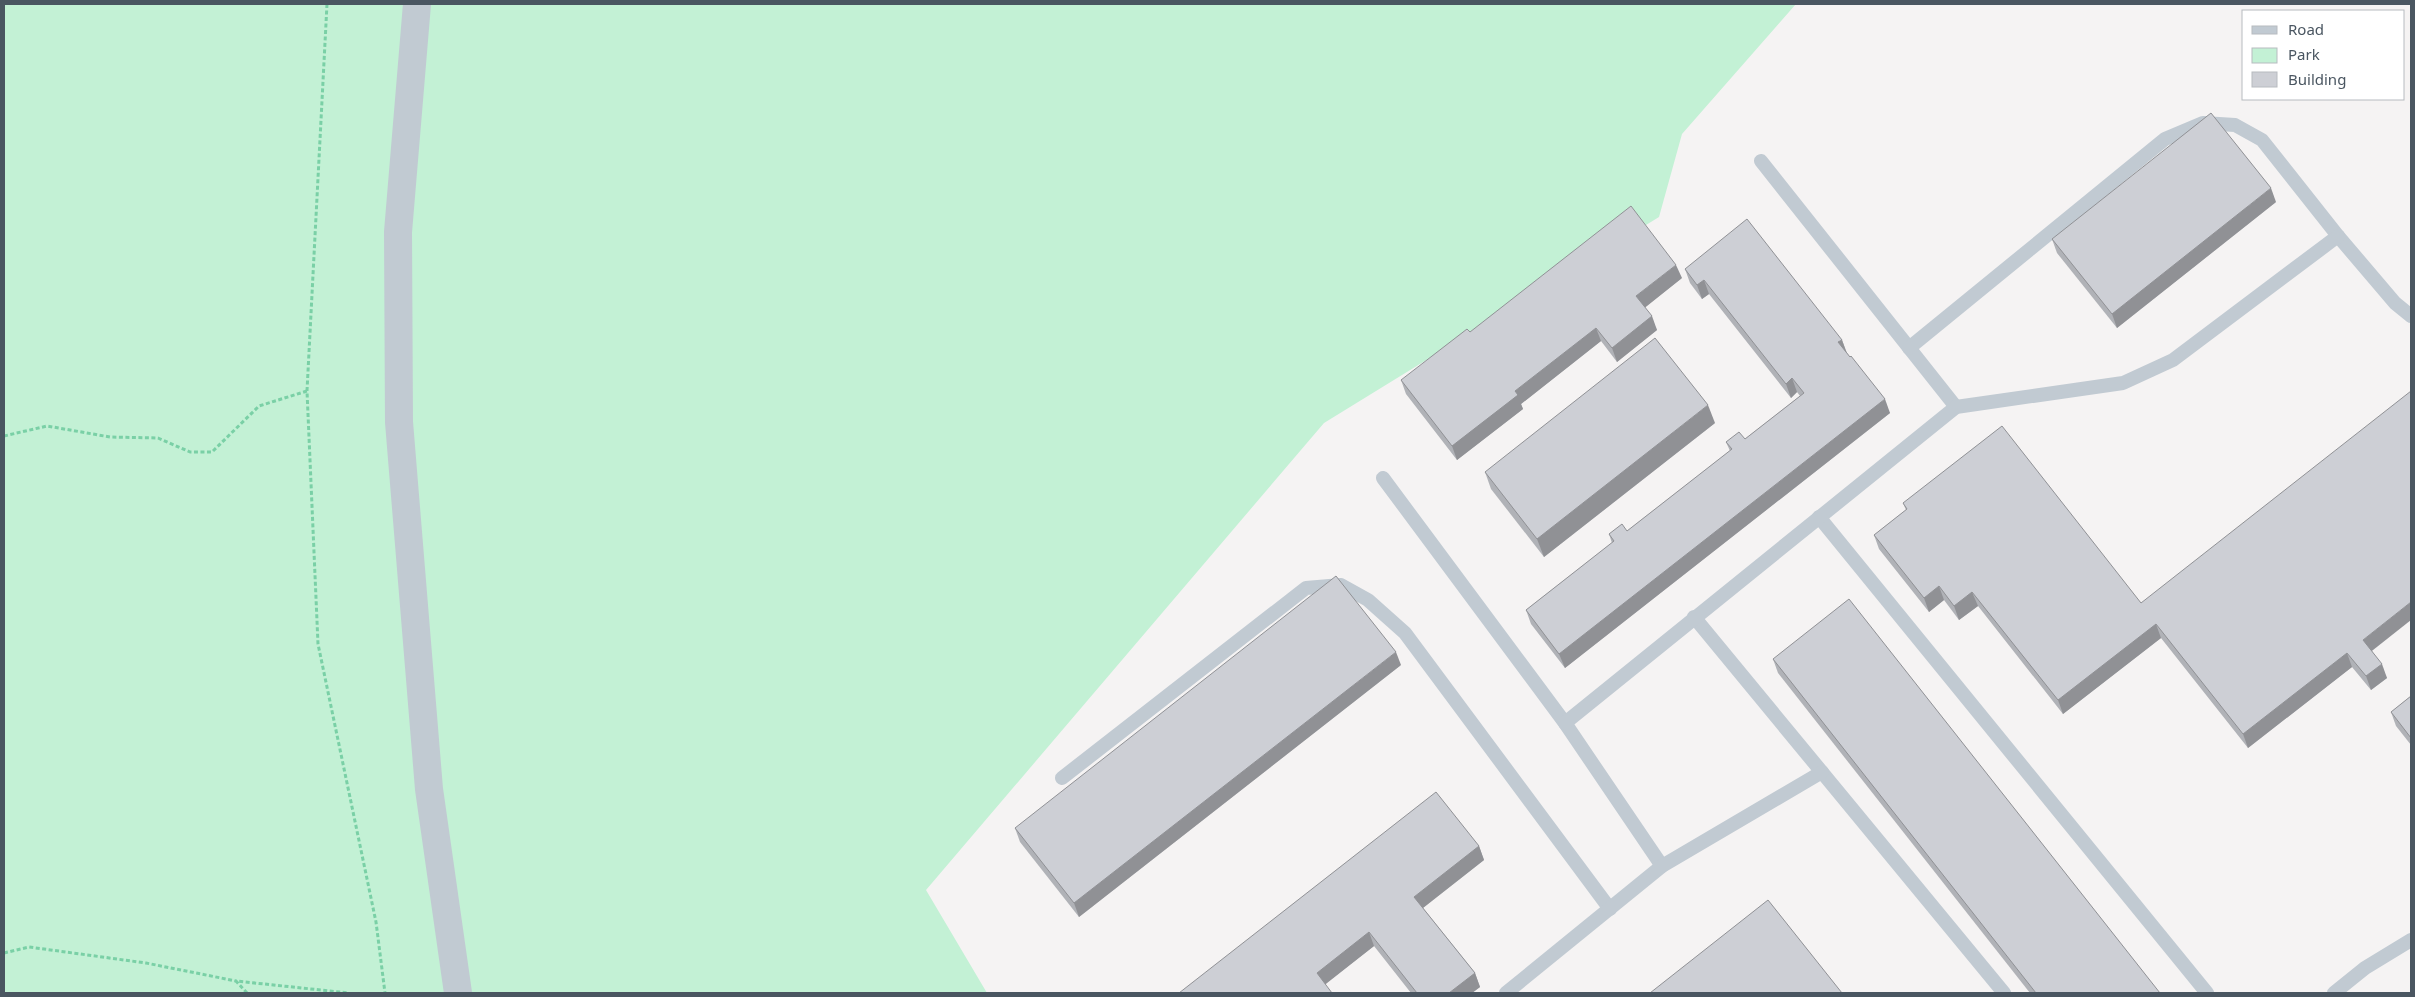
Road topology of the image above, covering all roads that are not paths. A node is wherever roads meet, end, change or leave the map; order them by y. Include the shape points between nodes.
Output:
1 (417, 4) edge
2 (1761, 161) dead end
3 (2338, 236) junction
4 (2411, 316) edge
5 (1909, 348) junction
6 (1956, 407) junction
7 (1383, 478) dead end
8 (1819, 517) junction
9 (1694, 617) junction
10 (1565, 723) junction
11 (1822, 772) junction
12 (1062, 778) dead end
13 (1662, 866) junction
14 (1610, 909) junction
15 (2411, 940) edge
16 (458, 993) edge
17 (1506, 993) edge
18 (2004, 993) edge
19 (2207, 993) edge
20 (2334, 993) edge

1 - 16 street via 398,232 400,422 429,789
2 - 5 lane
3 - 4 lane via 2395,303
3 - 5 lane via 2262,140 2235,126 2203,123 2165,139
3 - 6 lane via 2173,360 2123,383
5 - 6 lane
6 - 8 lane
7 - 10 lane
8 - 9 lane
8 - 19 lane
9 - 10 lane
9 - 11 lane
10 - 13 lane
11 - 13 lane
11 - 18 lane
12 - 14 lane via 1306,588 1342,585 1368,600 1405,633
13 - 14 lane
14 - 17 lane
15 - 20 lane via 2365,968

